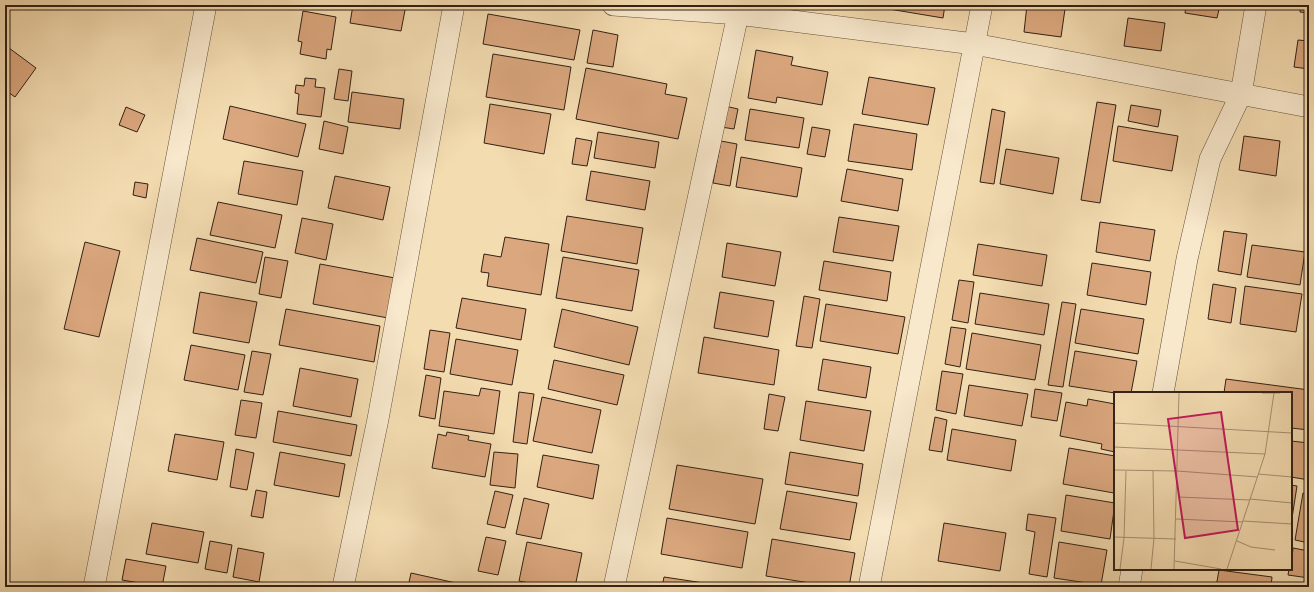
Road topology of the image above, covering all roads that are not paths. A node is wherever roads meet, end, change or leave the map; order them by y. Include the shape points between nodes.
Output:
1 (206, 5) edge
2 (454, 5) edge
3 (613, 5) edge
4 (982, 5) edge
5 (1256, 5) edge
6 (739, 9) edge
7 (974, 44) junction
8 (1241, 94) junction
9 (1309, 107) edge
10 (1163, 392) edge
11 (1132, 570) edge
12 (94, 587) edge
13 (343, 587) edge
14 (614, 587) edge
15 (870, 587) edge
16 (1129, 587) edge

1 - 12 street
2 - 13 street via 379,411
3 - 6 street
4 - 7 street
5 - 8 street
6 - 7 street
6 - 14 street
7 - 8 street
7 - 15 street
8 - 9 street
8 - 10 street via 1210,159 1187,258
11 - 16 street

